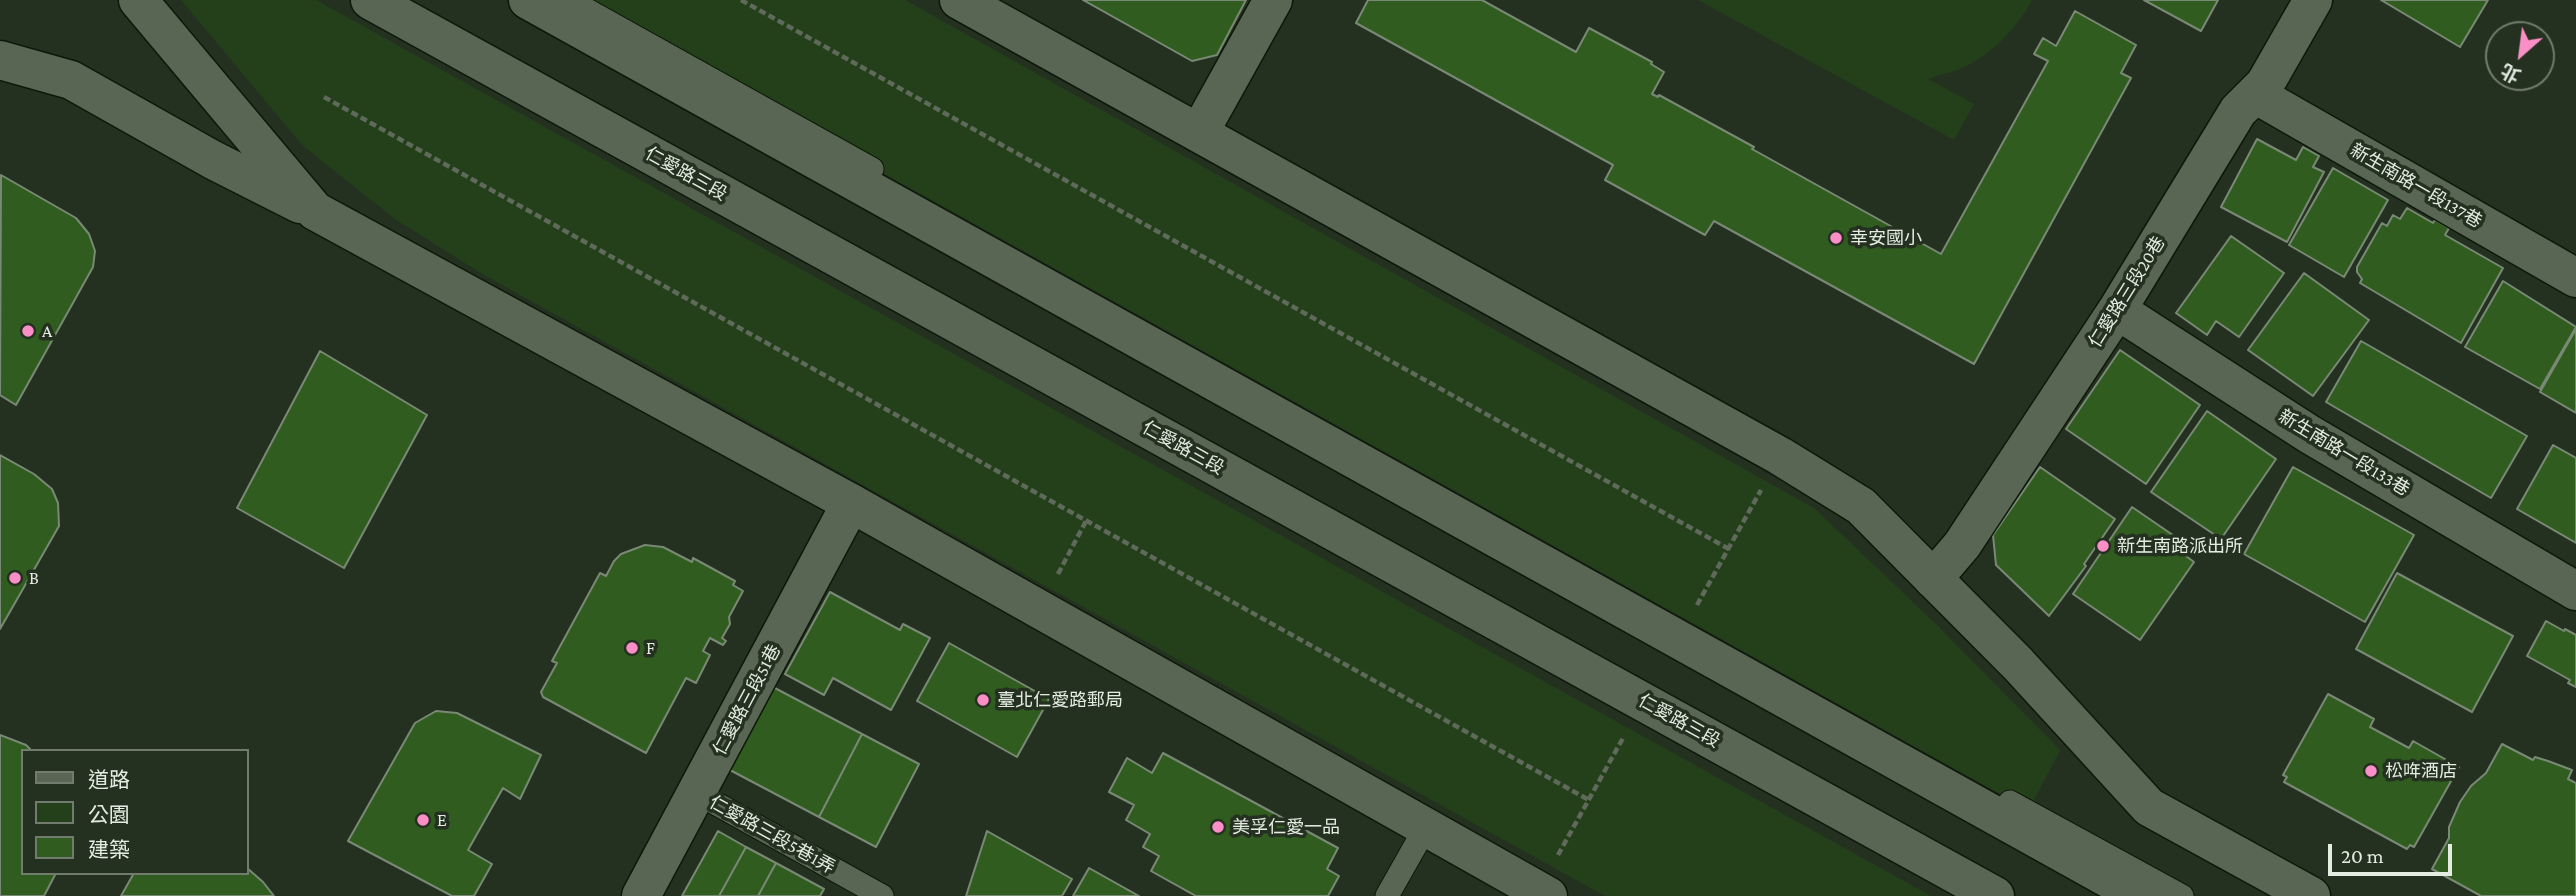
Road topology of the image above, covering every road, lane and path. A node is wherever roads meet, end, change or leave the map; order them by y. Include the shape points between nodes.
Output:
1 (138, 0) edge
2 (370, 0) edge
3 (528, 0) edge
4 (569, 0) edge
5 (741, 0) edge
6 (959, 0) edge
7 (1273, 0) edge
8 (2313, 0) edge
9 (0, 60) edge
10 (2255, 94) junction
11 (324, 97) dead end
12 (1199, 133) junction
13 (315, 211) junction
14 (2576, 278) edge
15 (2117, 310) junction
16 (851, 503) junction
17 (1728, 549) dead end
18 (1933, 579) junction
19 (2576, 591) edge
20 (698, 793) junction
21 (1589, 800) dead end
22 (1426, 827) junction
23 (641, 896) edge
24 (882, 896) edge
25 (1387, 896) edge
26 (1548, 896) edge
27 (1995, 896) edge
28 (2140, 896) edge
29 (2182, 896) edge
30 (2311, 896) edge

1 - 13 main road
2 - 27 main road, 仁愛路三段
3 - 28 main road
4 - 29 lane via 1686,625
5 - 17 path
6 - 12 main road
7 - 12 main road
8 - 10 main road, 仁愛路三段20巷
9 - 13 main road via 71,80
10 - 14 main road, 新生南路一段137巷
10 - 15 main road, 仁愛路三段20巷 via 2238,111
11 - 21 path
12 - 18 main road via 1780,456 1861,506
13 - 16 main road
15 - 18 main road, 仁愛路三段20巷 via 1962,545
15 - 19 main road, 新生南路一段133巷 via 2309,434
16 - 20 main road, 仁愛路三段51巷
16 - 22 main road
18 - 30 main road via 2149,807
20 - 23 main road, 仁愛路三段51巷
20 - 24 lane, 仁愛路三段5巷1弄
22 - 25 lane
22 - 26 main road

